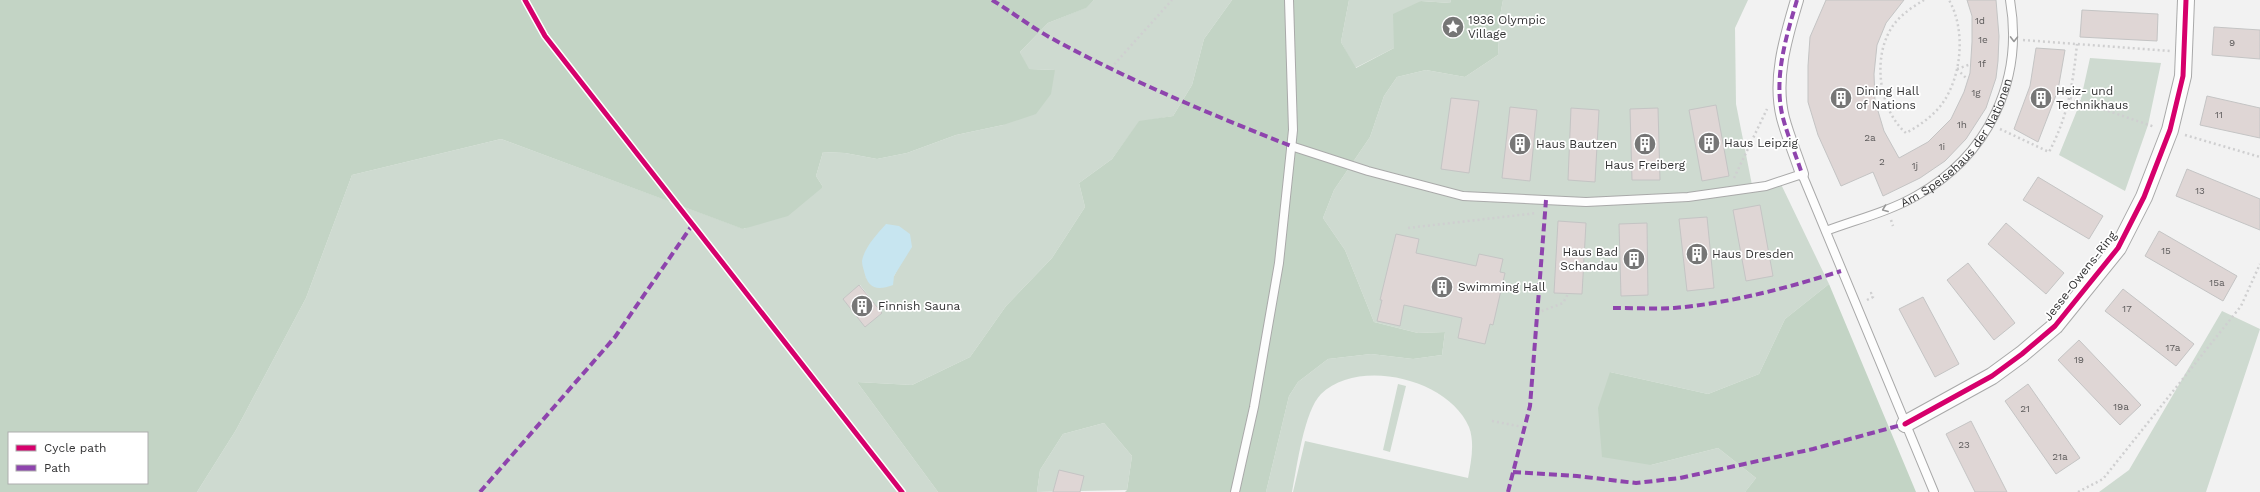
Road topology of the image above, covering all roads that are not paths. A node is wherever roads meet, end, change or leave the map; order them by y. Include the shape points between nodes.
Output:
1 (1289, 0) edge
2 (1797, 0) edge
3 (2010, 0) edge
4 (2186, 0) edge
5 (1292, 146) junction
6 (1802, 174) junction
7 (1826, 231) junction
8 (1905, 424) junction
9 (1236, 492) edge
10 (1934, 492) edge

1 - 5 lane
2 - 6 street via 1784,43 1780,82 1783,117
3 -> 7 lane, Am Speisehaus der Nationen via 2014,40 2009,80 1990,124 1964,159 1949,174 1915,196
4 - 8 street, Jesse-Owens-Ring via 2183,76 2170,130 2144,197 2118,248 2055,326 1992,376
5 - 6 lane via 1368,171 1463,196 1586,202 1688,197 1766,186
5 - 9 lane via 1279,263 1254,407
6 - 7 lane
7 - 8 lane
8 - 10 lane

